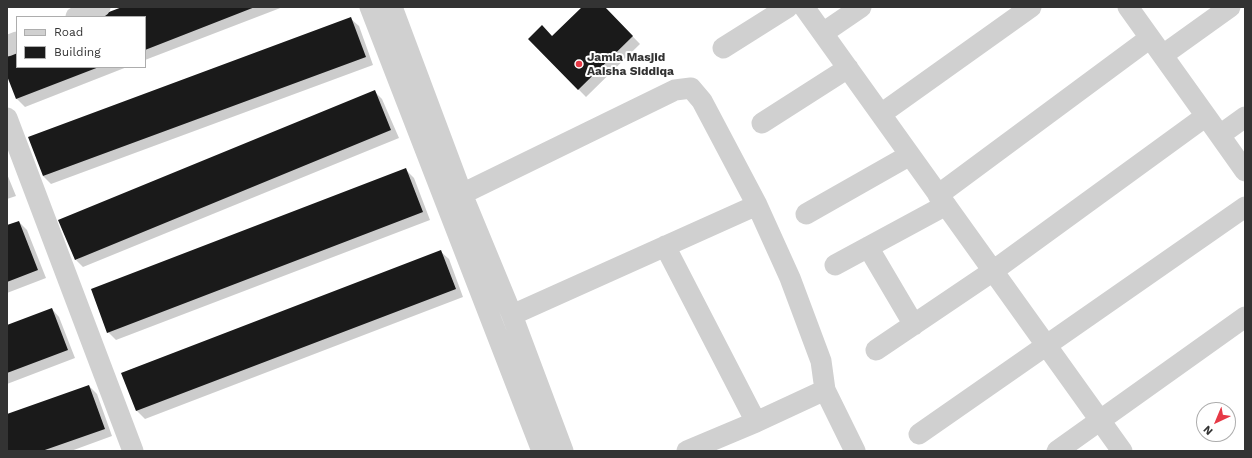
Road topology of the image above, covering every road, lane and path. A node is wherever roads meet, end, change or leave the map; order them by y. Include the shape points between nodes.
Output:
1 (100, 7) edge
2 (370, 7) edge
3 (392, 7) edge
4 (788, 7) edge
5 (804, 7) edge
6 (861, 7) edge
7 (1031, 7) edge
8 (1128, 7) edge
9 (1230, 7) edge
10 (78, 16) edge
11 (823, 33) junction
12 (1150, 38) junction
13 (723, 48) dead end
14 (1162, 55) junction
15 (848, 68) junction
16 (881, 114) junction
17 (1206, 116) junction
18 (1245, 117) edge
19 (8, 121) edge
20 (762, 123) dead end
21 (1220, 135) junction
22 (910, 155) junction
23 (1245, 171) edge
24 (462, 194) junction
25 (942, 200) junction
26 (757, 205) junction
27 (1245, 207) edge
28 (806, 214) dead end
29 (665, 246) junction
30 (868, 247) junction
31 (835, 265) dead end
32 (993, 271) junction
33 (512, 315) junction
34 (1245, 317) edge
35 (914, 325) junction
36 (1046, 346) junction
37 (876, 350) dead end
38 (825, 390) junction
39 (1099, 420) junction
40 (756, 422) junction
41 (919, 434) dead end
42 (132, 451) edge
43 (542, 451) edge
44 (563, 451) edge
45 (687, 451) edge
46 (854, 451) edge
47 (1057, 451) edge
48 (1122, 451) edge

1 - 10 street
2 - 43 street
3 - 24 street
4 - 13 street
5 - 11 street
6 - 11 street
7 - 16 street
8 - 12 street
9 - 14 street
11 - 15 street
12 - 14 street
12 - 25 street
14 - 17 street
15 - 16 street
15 - 20 street
16 - 22 street
17 - 21 street
17 - 32 street
18 - 21 street
19 - 42 street
21 - 23 street
22 - 25 street
22 - 28 street
24 - 26 street via 675,90 691,88 702,101
24 - 33 street
25 - 30 street
25 - 32 street
26 - 29 street
26 - 38 street via 790,278 821,361
27 - 36 street
29 - 33 street
29 - 40 street
30 - 31 street
30 - 35 street
32 - 35 street
32 - 36 street
33 - 44 street
34 - 39 street
35 - 37 street
36 - 39 street
36 - 41 street
38 - 40 street
38 - 46 street
39 - 47 street
39 - 48 street
40 - 45 street

